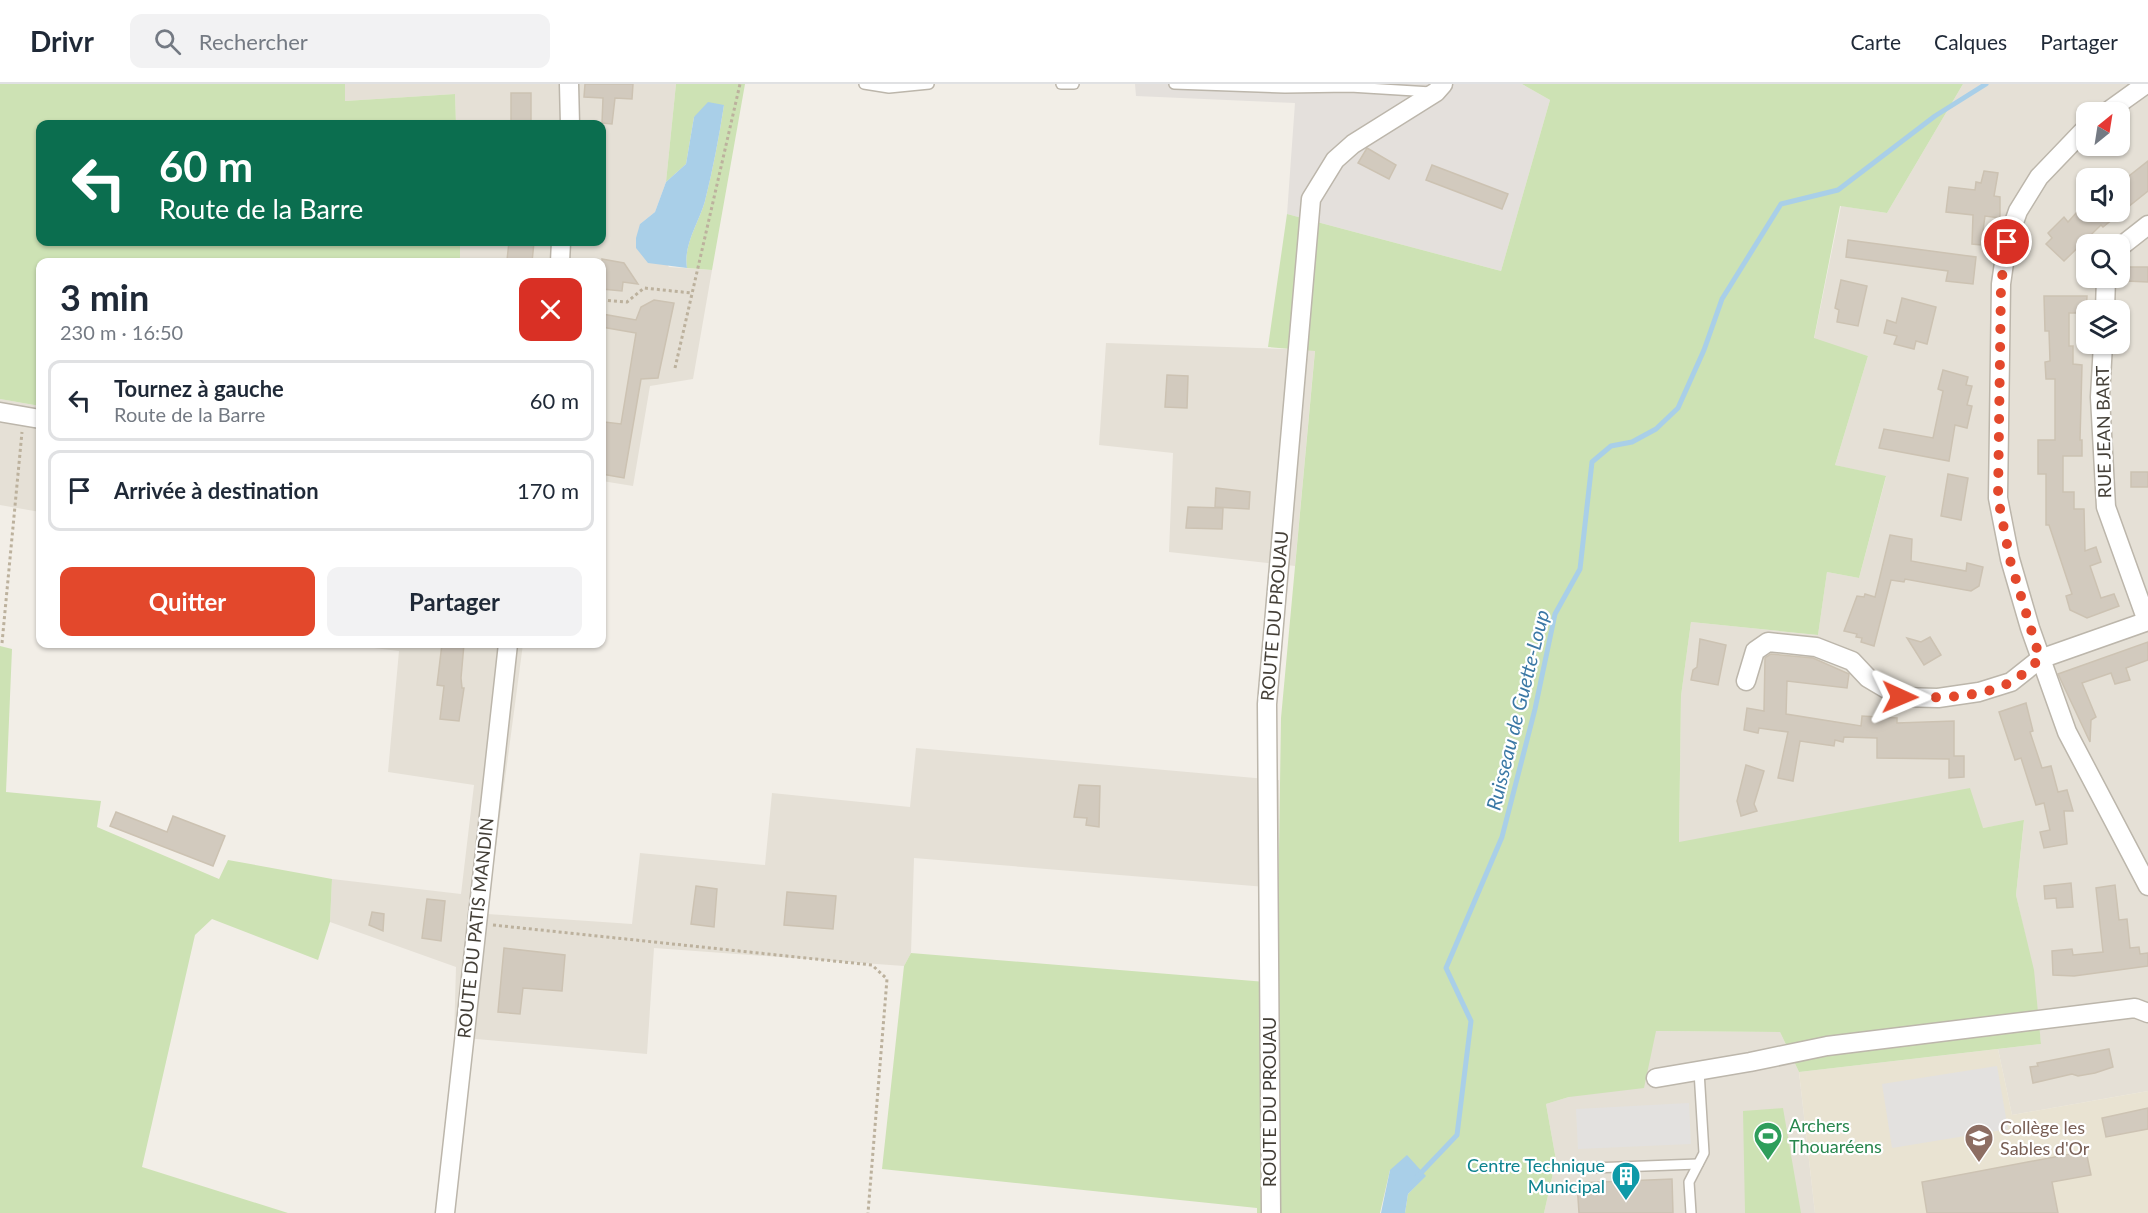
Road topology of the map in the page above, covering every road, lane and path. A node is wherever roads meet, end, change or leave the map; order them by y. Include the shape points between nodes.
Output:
1 (569, 84) edge
2 (740, 84) edge
3 (864, 84) edge
4 (929, 84) edge
5 (1061, 84) edge
6 (1074, 84) edge
7 (1174, 84) edge
8 (2146, 84) edge
9 (1440, 88) edge
10 (2128, 90) edge
11 (2117, 102) edge
12 (570, 120) edge
13 (2076, 138) edge
14 (2148, 225) edge
15 (2130, 239) edge
16 (692, 293) junction
17 (606, 300) edge
18 (2102, 354) edge
19 (675, 368) dead end
20 (0, 412) edge
21 (35, 418) edge
22 (2148, 621) edge
23 (2, 643) dead end
24 (508, 648) edge
25 (2040, 659) junction
26 (1746, 681) dead end
27 (2148, 886) edge
28 (476, 923) junction
29 (2148, 1013) edge
30 (1699, 1071) junction
31 (1656, 1078) dead end
32 (1698, 1164) junction
33 (1592, 1167) dead end
34 (445, 1213) edge
35 (868, 1213) edge
36 (1271, 1213) edge
37 (1690, 1213) edge

1 - 12 street
2 - 16 path
3 - 4 lane via 889,88
5 - 6 lane
7 - 9 lane
8 - 10 street
9 - 36 street, ROUTE DU PROUAU via 1353,144 1335,160 1311,199 1267,704
10 - 11 street
13 - 25 street via 2039,177 2018,211 2007,242 2001,284 1998,498 2010,560
14 - 15 street
16 - 17 path via 644,288 627,302
16 - 19 path
18 - 22 street, RUE JEAN BART via 2100,397 2106,507
20 - 21 street
21 - 23 path via 21,434
22 - 25 street
24 - 28 street, ROUTE DU PATIS MANDIN
25 - 26 street via 2011,682 1980,692 1938,698 1900,697 1869,678 1852,661 1816,647 1768,642 1755,651
25 - 27 street via 2067,732
28 - 34 street, ROUTE DU PATIS MANDIN
28 - 35 path via 872,965 887,979
29 - 30 street via 2135,1008 1827,1046
30 - 31 street
30 - 32 lane via 1704,1153
32 - 33 lane
32 - 37 lane via 1689,1182

